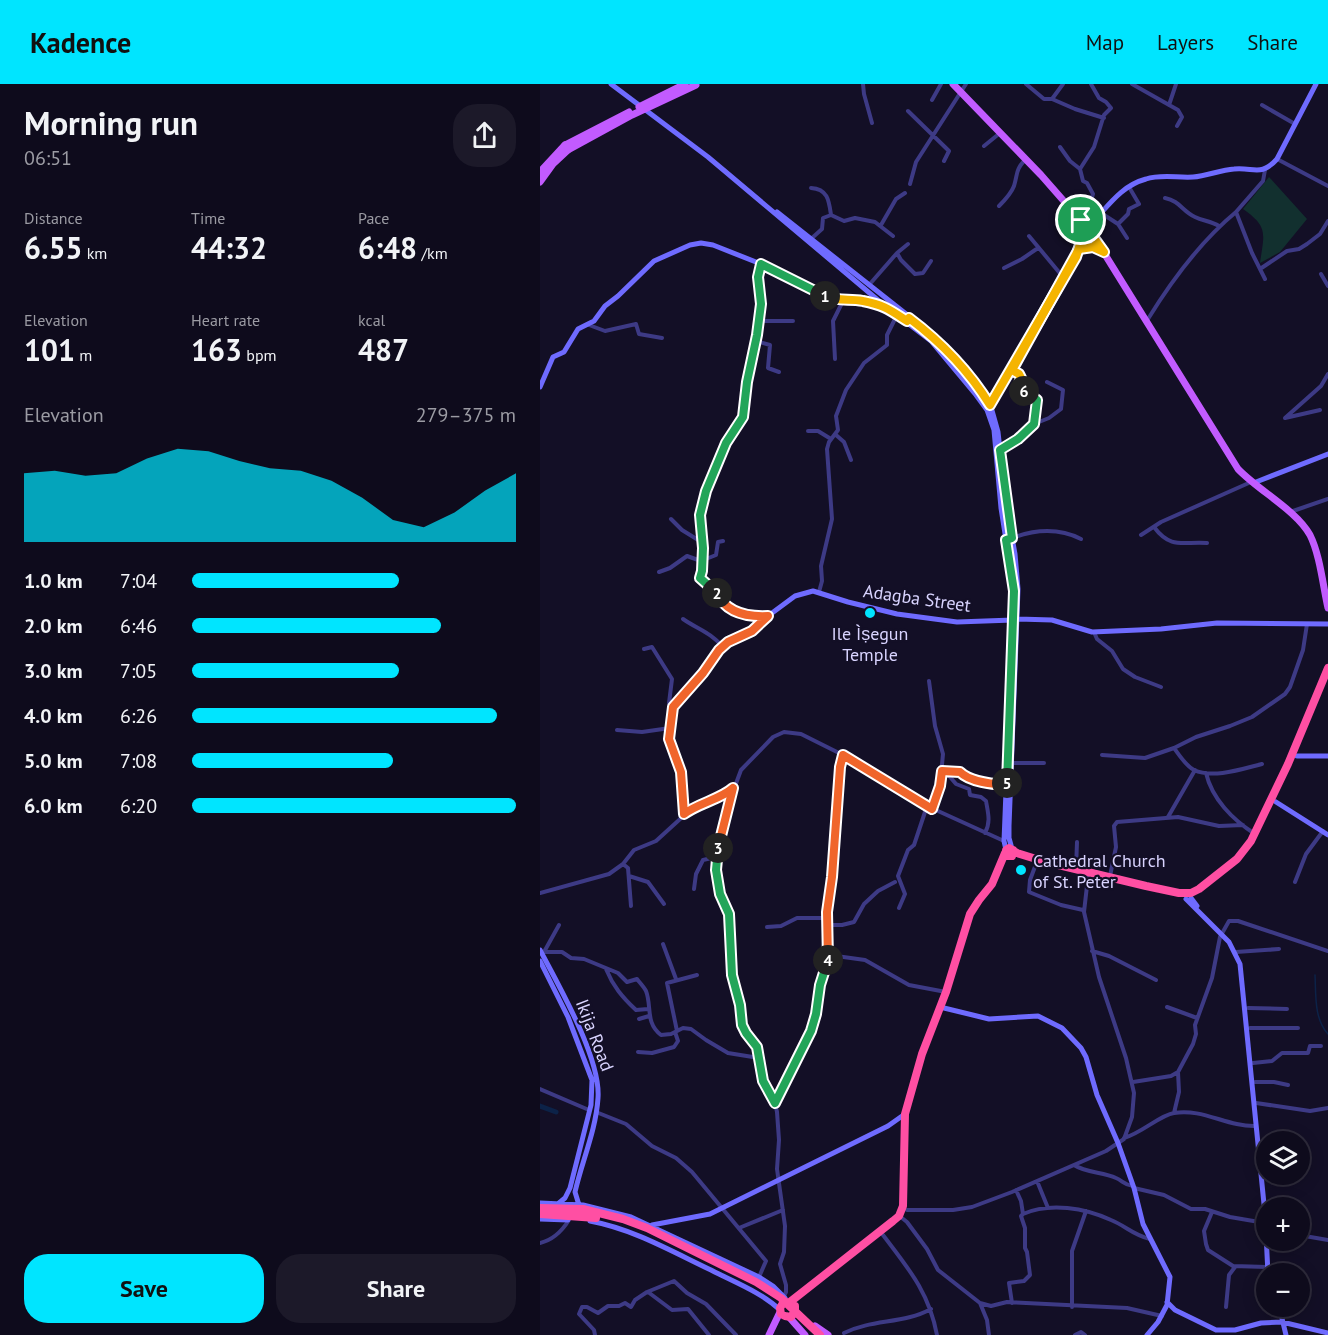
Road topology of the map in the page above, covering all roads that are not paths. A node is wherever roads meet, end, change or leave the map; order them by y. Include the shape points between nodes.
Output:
1 (611, 84) edge
2 (685, 84) edge
3 (697, 84) edge
4 (863, 84) edge
5 (941, 84) edge
6 (1026, 84) edge
7 (1063, 84) edge
8 (1091, 84) edge
9 (1132, 84) edge
10 (1176, 84) edge
11 (1316, 84) edge
12 (960, 86) edge
13 (1052, 99) junction
14 (932, 100) dead end
15 (1168, 105) junction
16 (1262, 105) dead end
17 (908, 111) dead end
18 (1104, 118) junction
19 (872, 123) dead end
20 (1295, 125) junction
21 (1177, 126) dead end
22 (1000, 133) junction
23 (932, 136) junction
24 (984, 146) dead end
25 (1060, 147) dead end
26 (567, 148) junction
27 (1026, 159) junction
28 (1277, 159) junction
29 (944, 161) dead end
30 (1080, 169) junction
31 (1265, 170) junction
32 (540, 172) edge
33 (540, 182) edge
34 (737, 182) junction
35 (910, 184) dead end
36 (1328, 186) edge
37 (1129, 187) junction
38 (811, 188) dead end
39 (905, 193) dead end
40 (1165, 198) dead end
41 (999, 206) dead end
42 (1236, 212) junction
43 (1100, 214) junction
44 (831, 215) junction
45 (1081, 220) junction
46 (1328, 221) edge
47 (1118, 224) junction
48 (881, 225) junction
49 (1089, 226) junction
50 (1219, 226) junction
51 (893, 236) dead end
52 (1029, 236) dead end
53 (812, 238) junction
54 (1127, 238) dead end
55 (908, 244) dead end
56 (1038, 248) junction
57 (1079, 249) junction
58 (1104, 252) junction
59 (897, 253) junction
60 (931, 261) dead end
61 (761, 264) junction
62 (1004, 268) dead end
63 (1260, 269) junction
64 (1321, 274) dead end
65 (1063, 277) junction
66 (1265, 279) dead end
67 (869, 286) junction
68 (1328, 286) edge
69 (843, 301) junction
70 (885, 306) junction
71 (897, 315) junction
72 (1148, 319) junction
73 (908, 320) junction
74 (759, 321) junction
75 (793, 321) dead end
76 (589, 325) junction
77 (662, 338) dead end
78 (756, 341) junction
79 (835, 359) dead end
80 (1012, 370) junction
81 (779, 372) dead end
82 (1328, 374) edge
83 (1047, 382) dead end
84 (540, 387) edge
85 (990, 405) junction
86 (1320, 410) dead end
87 (1034, 424) junction
88 (808, 431) dead end
89 (836, 435) junction
90 (831, 439) junction
91 (1000, 450) junction
92 (1328, 454) edge
93 (851, 460) dead end
94 (1253, 482) junction
95 (1328, 500) edge
96 (1293, 511) junction
97 (671, 519) dead end
98 (1154, 527) junction
99 (1141, 535) dead end
100 (1009, 539) junction
101 (1082, 539) dead end
102 (723, 541) dead end
103 (703, 543) junction
104 (1207, 543) dead end
105 (701, 561) junction
106 (659, 572) dead end
107 (819, 592) junction
108 (1328, 592) edge
109 (1328, 608) edge
110 (768, 616) junction
111 (683, 619) dead end
112 (1016, 620) junction
113 (1307, 624) junction
114 (1328, 624) edge
115 (1094, 632) junction
116 (723, 647) junction
117 (644, 649) dead end
118 (1328, 668) edge
119 (1328, 679) edge
120 (929, 681) dead end
121 (1161, 687) dead end
122 (673, 707) junction
123 (670, 728) junction
124 (617, 730) dead end
125 (1174, 748) junction
126 (843, 755) junction
127 (1102, 755) dead end
128 (1297, 756) junction
129 (1328, 756) edge
130 (1012, 763) junction
131 (1044, 763) dead end
132 (1262, 764) dead end
133 (1195, 770) junction
134 (943, 771) junction
135 (1206, 773) junction
136 (1006, 785) junction
137 (733, 788) junction
138 (1276, 802) junction
139 (927, 806) junction
140 (932, 809) junction
141 (684, 814) junction
142 (1168, 817) junction
143 (1243, 825) junction
144 (985, 833) junction
145 (1325, 833) edge
146 (1255, 834) junction
147 (1004, 841) junction
148 (1077, 842) dead end
149 (1010, 853) junction
150 (716, 857) junction
151 (623, 864) junction
152 (1036, 864) junction
153 (1076, 870) junction
154 (629, 876) junction
155 (1088, 877) junction
156 (1109, 877) junction
157 (895, 882) dead end
158 (1295, 882) dead end
159 (1145, 888) junction
160 (694, 889) dead end
161 (540, 893) edge
162 (1189, 898) junction
163 (664, 904) dead end
164 (631, 906) dead end
165 (899, 908) dead end
166 (1083, 910) junction
167 (827, 918) junction
168 (559, 925) dead end
169 (827, 925) junction
170 (767, 927) dead end
171 (1222, 931) junction
172 (663, 944) dead end
173 (1279, 949) dead end
174 (542, 951) edge
175 (1092, 951) junction
176 (1328, 951) edge
177 (1237, 952) junction
178 (829, 955) junction
179 (540, 961) edge
180 (606, 968) junction
181 (697, 975) dead end
182 (676, 979) junction
183 (1156, 980) dead end
184 (946, 992) junction
185 (1167, 1007) dead end
186 (944, 1008) junction
187 (1248, 1008) junction
188 (648, 1009) junction
189 (1287, 1009) dead end
190 (649, 1016) junction
191 (1197, 1018) junction
192 (639, 1019) dead end
193 (1250, 1028) junction
194 (1299, 1028) dead end
195 (676, 1031) junction
196 (1321, 1046) dead end
197 (638, 1052) dead end
198 (759, 1058) junction
199 (1253, 1063) junction
200 (1178, 1072) junction
201 (1132, 1082) junction
202 (1255, 1082) junction
203 (1288, 1085) dead end
204 (540, 1089) edge
205 (1256, 1102) junction
206 (775, 1103) junction
207 (1328, 1108) edge
208 (589, 1110) junction
209 (596, 1112) junction
210 (1174, 1113) junction
211 (905, 1114) junction
212 (888, 1125) junction
213 (1256, 1126) junction
214 (904, 1128) junction
215 (1124, 1139) junction
216 (1118, 1143) junction
217 (1074, 1165) junction
218 (779, 1180) junction
219 (1037, 1181) junction
220 (1133, 1187) junction
221 (1016, 1190) junction
222 (1263, 1197) edge
223 (1265, 1197) edge
224 (557, 1204) junction
225 (579, 1204) junction
226 (540, 1208) edge
227 (723, 1208) junction
228 (1048, 1208) junction
229 (783, 1210) junction
230 (1086, 1211) junction
231 (1212, 1212) junction
232 (905, 1214) junction
233 (1023, 1214) junction
234 (540, 1219) edge
235 (570, 1220) junction
236 (1256, 1221) edge
237 (652, 1225) junction
238 (739, 1228) junction
239 (883, 1235) junction
240 (1310, 1237) edge
241 (1150, 1239) junction
242 (1328, 1240) edge
243 (540, 1243) edge
244 (1236, 1266) junction
245 (1256, 1269) edge
246 (759, 1277) junction
247 (648, 1292) junction
248 (980, 1302) junction
249 (1167, 1302) junction
250 (790, 1303) junction
251 (1012, 1303) junction
252 (1072, 1307) junction
253 (1226, 1307) dead end
254 (931, 1309) junction
255 (1175, 1310) junction
256 (784, 1314) junction
257 (1163, 1314) junction
258 (1281, 1317) edge
259 (1283, 1322) junction
260 (844, 1333) dead end
261 (1328, 1333) edge
262 (734, 1334) edge
263 (595, 1335) edge
264 (709, 1335) edge
265 (771, 1335) edge
266 (805, 1335) edge
267 (812, 1335) edge
268 (820, 1335) edge
269 (828, 1335) edge
270 (937, 1335) edge
271 (990, 1335) edge
272 (1075, 1335) edge
273 (1085, 1335) edge
274 (1147, 1335) edge
275 (1285, 1335) edge

1 - 34 street
2 - 26 main road, bridge via 578,137
3 - 26 main road, bridge
4 - 19 street
5 - 14 street
6 - 13 street via 1044,99
7 - 13 street
8 - 18 street via 1096,95 1111,108
9 - 15 street
10 - 15 street
11 - 20 street
12 - 22 main road
12 - 23 street
12 - 49 main road
13 - 18 street
15 - 21 street via 1181,114
16 - 20 street
17 - 23 street
18 - 30 street via 1094,147
20 - 28 street
22 - 24 street
22 - 27 main road
23 - 29 street via 949,151
23 - 35 street via 916,162
25 - 30 street
26 - 32 main road
26 - 33 main road
27 - 41 street via 1016,170 1010,193
27 - 45 main road
28 - 31 street
28 - 36 street
30 - 43 street
31 - 37 street via 1233,169 1190,177 1147,178
31 - 42 street via 1263,181
34 - 53 street
34 - 70 street
37 - 43 street via 1110,200
37 - 47 street via 1139,204 1129,209
38 - 44 street via 826,194
39 - 48 street via 896,199
40 - 50 street via 1175,200 1195,217
42 - 50 street
42 - 63 street
43 - 47 street
43 - 49 street
44 - 48 street via 844,221 855,218
44 - 53 street via 823,218 822,229
45 - 57 street
45 - 58 main road
46 - 63 street via 1307,244 1287,251
47 - 54 street
48 - 51 street
49 - 72 main road
50 - 72 street
52 - 56 street
53 - 67 street
55 - 59 street
56 - 62 street
56 - 65 street
57 - 58 street via 1093,247
57 - 65 street
58 - 94 main road via 1238,469
59 - 60 street via 919,275
59 - 67 street
61 - 69 street
61 - 74 street
61 - 76 street via 713,245 690,245 654,261
63 - 66 street
64 - 68 street
65 - 80 street
67 - 73 street
69 - 70 street
69 - 79 street via 833,321
70 - 71 street
71 - 73 street
71 - 89 street via 886,345 864,363 846,390 836,416
72 - 94 main road
73 - 85 street via 933,336
73 - 100 street via 931,341 983,404 993,430 1001,508
74 - 75 street
74 - 78 street
76 - 77 street via 605,331 636,324 639,334
76 - 84 street via 578,329 564,352 553,357
78 - 81 street via 770,345 768,368
78 - 103 street via 743,417 726,443 706,491 700,515
80 - 85 street
80 - 87 street via 1019,374 1019,384 1026,394 1037,400
82 - 86 street via 1321,386 1285,418
83 - 87 street via 1063,390 1061,410
85 - 91 street
87 - 91 street
88 - 90 street via 818,431
89 - 90 street
89 - 93 street via 844,442
90 - 107 street via 826,456 832,519
91 - 100 street
92 - 94 street
94 - 96 main road
94 - 98 street
94 - 109 main road via 1310,535
95 - 96 street
96 - 108 main road via 1313,534
97 - 103 street
98 - 99 street
98 - 104 street via 1174,543
100 - 101 street via 1049,531 1067,532
100 - 112 street via 1018,580
102 - 105 street via 718,543 717,555
103 - 105 street
105 - 106 street via 687,556
105 - 110 street via 700,578 722,602 751,617
107 - 110 street via 795,596
107 - 112 street, Adagba Street via 897,614 957,622
110 - 116 street via 752,631
111 - 116 street via 712,634
112 - 115 street, Adagba Street via 1052,620
112 - 130 street
112 - 136 street
113 - 114 street, Adagba Street
113 - 115 street, Adagba Street via 1216,622
113 - 125 street via 1303,650 1285,694 1242,722
115 - 121 street via 1123,669
116 - 122 street
117 - 122 street via 652,647 672,679 669,703
118 - 146 highway
119 - 128 highway
120 - 134 street
122 - 123 street
123 - 124 street
123 - 141 street via 669,739 683,781
125 - 127 street via 1144,758
125 - 133 street
126 - 137 street via 801,734 784,732 755,754 741,770
126 - 139 street
126 - 167 street
128 - 129 street
128 - 138 highway
130 - 131 street
130 - 149 street
132 - 135 street
133 - 135 street
133 - 142 street
134 - 136 street
134 - 140 street
134 - 144 street via 956,784 969,789 971,796 986,801 989,826
135 - 143 street via 1212,791
136 - 147 street
137 - 141 street
137 - 150 street
138 - 145 street
138 - 162 highway via 1246,857 1211,887
139 - 140 street
139 - 165 street via 898,876 905,894
140 - 144 street
141 - 151 street via 656,842 631,852
142 - 143 street via 1219,826
142 - 156 street via 1115,824 1116,847
143 - 146 street
144 - 147 street
145 - 158 street via 1306,854
146 - 159 highway via 1237,859 1195,891
147 - 149 street
148 - 153 street
149 - 152 highway
149 - 153 highway
149 - 184 highway via 970,914
149 - 186 highway via 996,887 974,916
150 - 160 street via 703,860
150 - 198 street via 720,894 729,914 732,975 744,1029 757,1047
151 - 154 street
151 - 161 street via 609,873
152 - 155 highway
152 - 166 street via 1029,892
153 - 156 highway
154 - 163 street via 648,882
154 - 164 street
155 - 159 highway
155 - 166 street
156 - 159 highway
157 - 169 street via 864,904 854,922
159 - 162 highway
162 - 171 street
166 - 175 street
167 - 169 street
167 - 170 street via 797,918 781,926
168 - 174 street
169 - 178 street
171 - 176 street via 1229,921 1238,921
171 - 177 street
171 - 191 street via 1212,978
172 - 182 street
173 - 177 street
174 - 180 street via 562,952
174 - 209 street, Ikija Road via 593,1064 598,1082
175 - 183 street
175 - 201 street
177 - 187 street via 1244,969
177 - 213 street
178 - 184 street via 865,960 900,982
178 - 206 street via 811,1031
179 - 208 street, Ikija Road via 591,1073
180 - 188 street via 625,1000 636,1010
180 - 188 street via 627,982 637,980 647,992
181 - 182 street
182 - 195 street via 667,984
184 - 211 highway via 930,1030
185 - 191 street
186 - 216 street via 989,1019 1038,1016 1062,1028 1084,1053
186 - 232 highway via 910,1115
187 - 189 street
187 - 193 street
188 - 190 street
190 - 192 street
190 - 195 street via 661,1035
191 - 200 street via 1193,1044
193 - 194 street
193 - 199 street
195 - 197 street via 678,1041 674,1047
195 - 198 street via 691,1029 728,1053
196 - 199 street via 1310,1046 1308,1053 1282,1053 1272,1061
198 - 206 street via 763,1081
199 - 202 street
200 - 201 street
200 - 210 street
201 - 215 street via 1134,1106
202 - 203 street
202 - 205 street
204 - 208 street
205 - 207 street via 1310,1111
205 - 223 street
206 - 218 street
208 - 224 street, Ikija Road via 570,1188
209 - 225 street, Ikija Road via 575,1192
209 - 227 street via 626,1124 656,1149 675,1158
210 - 213 street via 1199,1113 1230,1124
210 - 215 street
211 - 212 street
211 - 214 highway
212 - 214 street
212 - 218 street
213 - 222 street
214 - 250 highway via 902,1211
215 - 216 street
216 - 217 street
216 - 220 street
217 - 219 street
217 - 220 street via 1118,1178 1122,1184
218 - 227 street
218 - 229 street
219 - 221 street
219 - 228 street
220 - 231 street via 1164,1195 1188,1208
220 - 241 street
221 - 232 street via 968,1207
221 - 233 street
224 - 225 street
224 - 226 street
225 - 237 street
226 - 267 highway, bridge via 622,1224 645,1233 753,1287 777,1302
226 - 268 highway, bridge via 589,1210 647,1228 756,1282 781,1298
227 - 237 street via 704,1216
227 - 238 street
228 - 230 street
228 - 233 street
229 - 238 street
229 - 250 street via 785,1241 780,1264
230 - 241 street
230 - 252 street via 1072,1251
231 - 236 street
231 - 244 street via 1204,1231 1206,1244 1226,1263
232 - 239 highway
232 - 248 street via 938,1270
233 - 251 street via 1030,1275 1024,1281 1009,1282
234 - 235 street
235 - 243 street via 556,1235
235 - 256 street via 603,1224 643,1237 765,1298
237 - 246 street
238 - 246 street via 766,1261
239 - 250 highway via 804,1297
239 - 254 street via 910,1268
240 - 242 street
241 - 249 street via 1170,1277
244 - 245 street
244 - 253 street via 1229,1275
246 - 250 street
247 - 262 street via 674,1281 706,1304
247 - 263 street via 631,1307 625,1303 608,1306 598,1313 580,1309 579,1314
247 - 264 street via 672,1310 688,1309
248 - 251 street via 991,1306
248 - 271 street
249 - 255 street
249 - 257 street
250 - 256 highway via 781,1305
250 - 256 highway via 794,1314
250 - 269 main road
251 - 252 street
252 - 257 street via 1127,1308
254 - 260 street via 917,1316
254 - 270 street
255 - 257 street
255 - 259 street via 1216,1330
256 - 265 main road
256 - 266 main road
257 - 274 street
258 - 259 street
259 - 261 street
259 - 275 street
272 - 273 street

